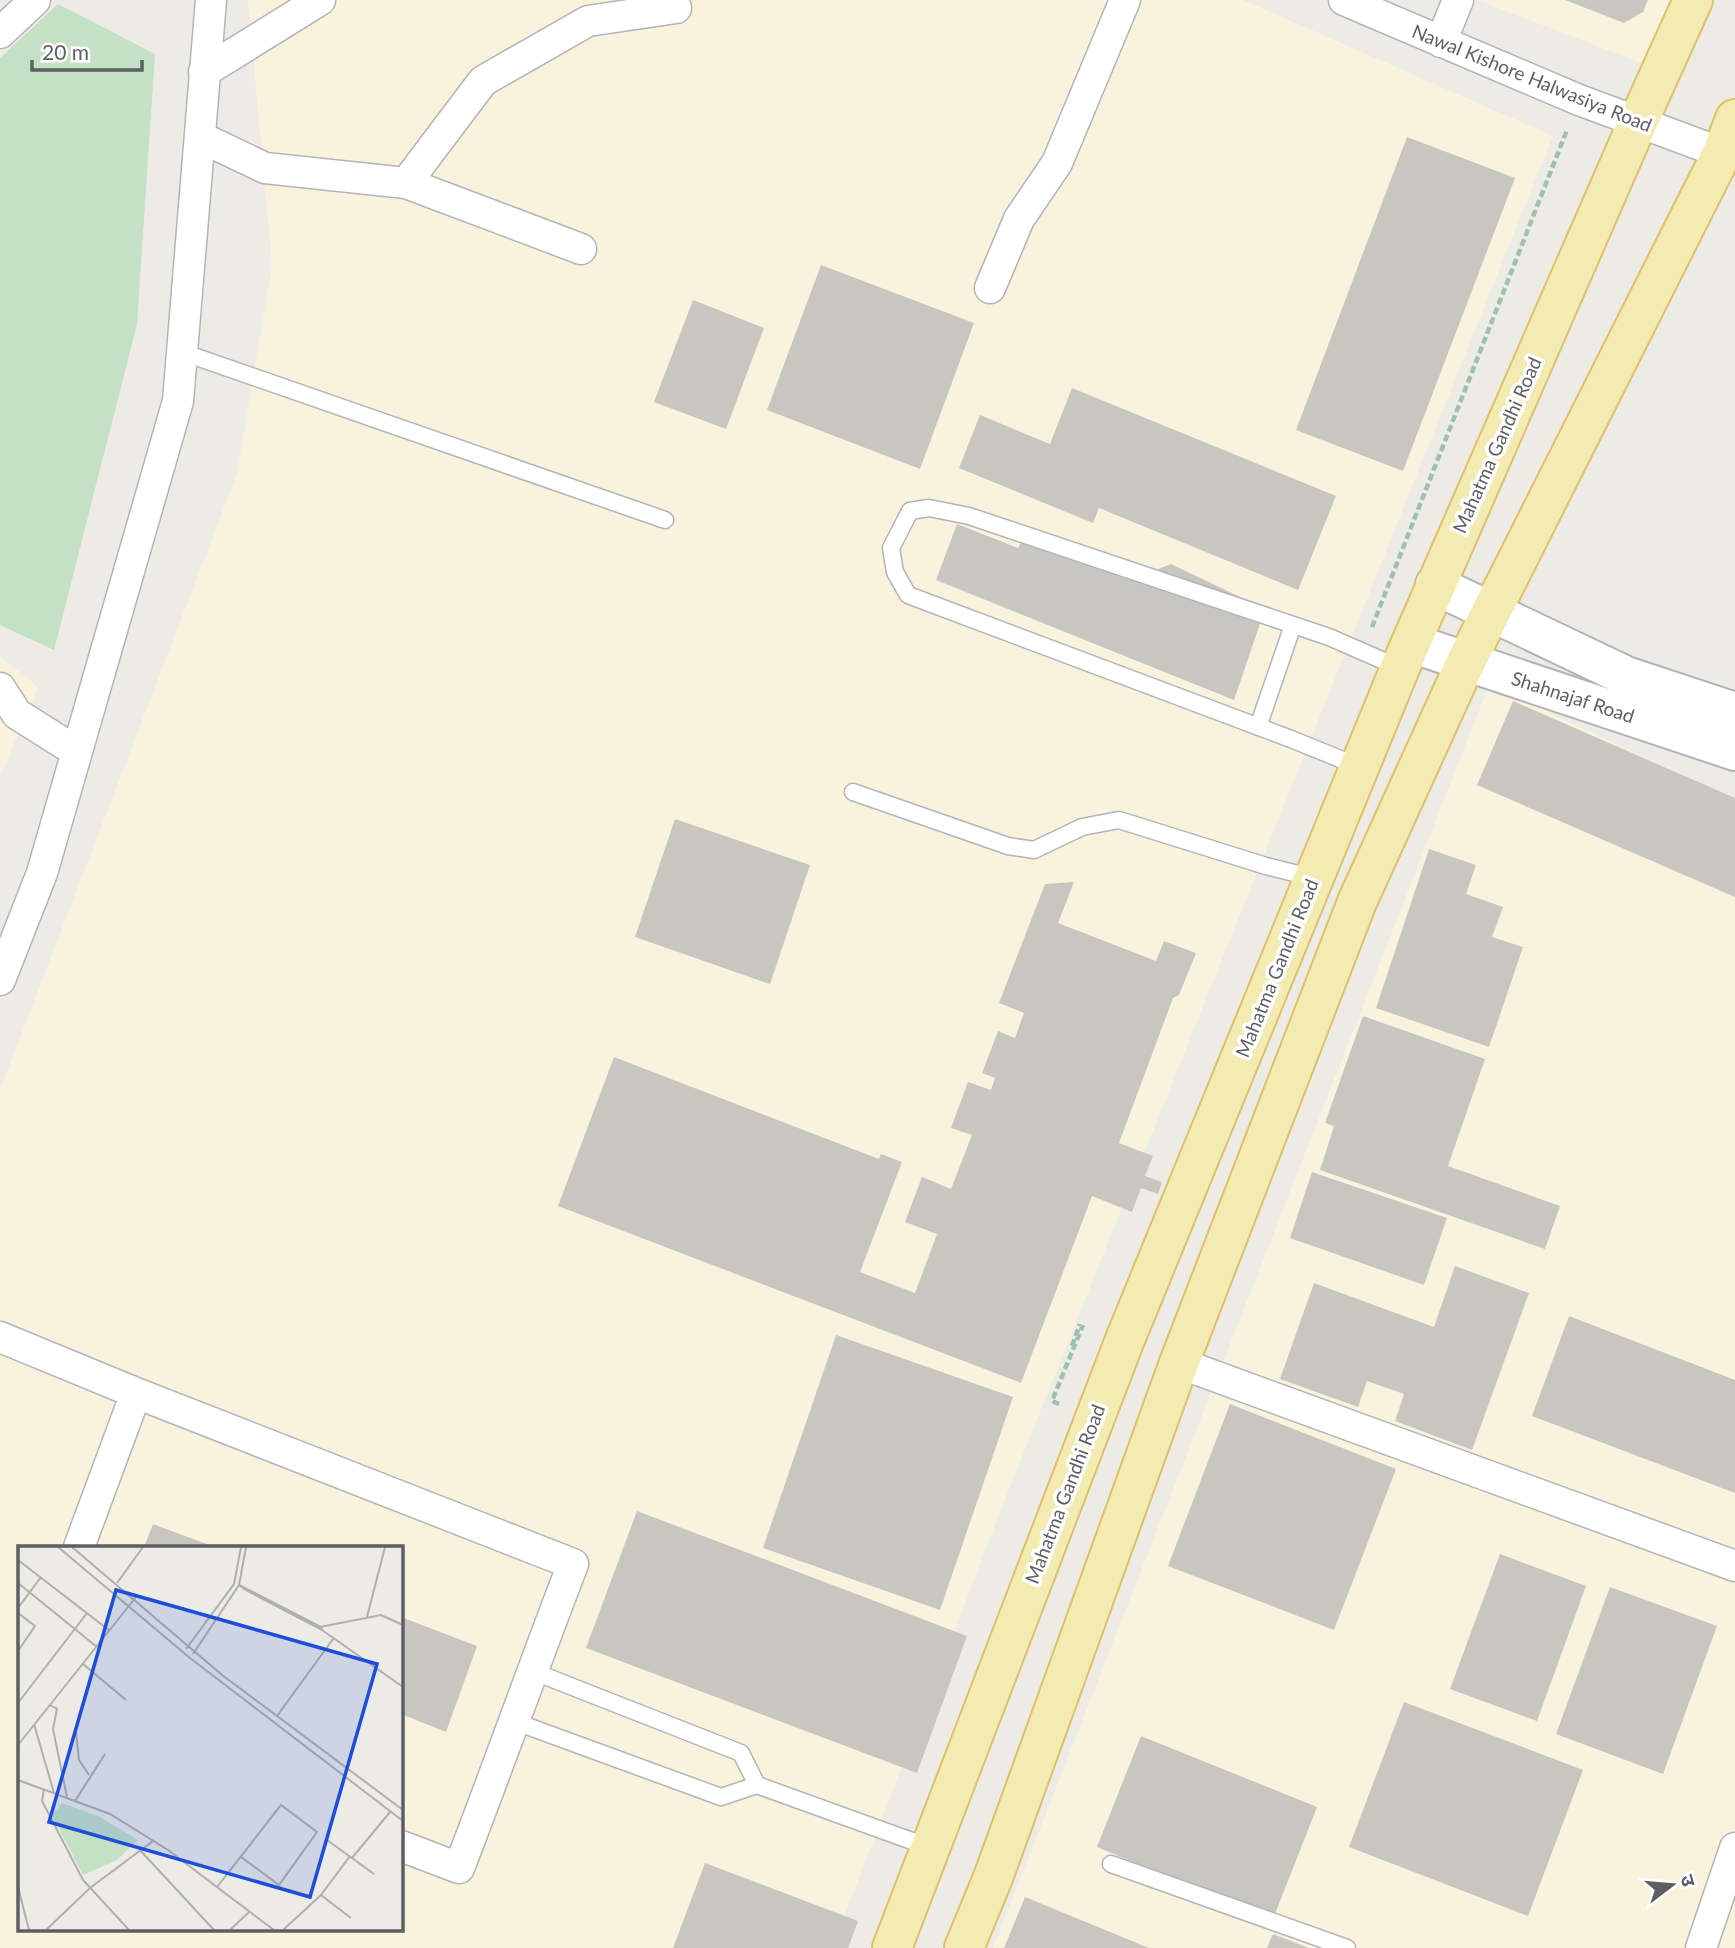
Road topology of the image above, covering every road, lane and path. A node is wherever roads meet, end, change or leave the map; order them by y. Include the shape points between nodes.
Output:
1 (35, 0) edge
2 (211, 0) edge
3 (320, 0) edge
4 (1125, 0) edge
5 (1345, 0) edge
6 (1458, 0) edge
7 (1693, 0) edge
8 (676, 8) dead end
9 (0, 33) edge
10 (1441, 42) junction
11 (204, 72) junction
12 (1638, 122) junction
13 (1728, 136) edge
14 (200, 137) junction
15 (406, 183) junction
16 (580, 249) dead end
17 (990, 288) dead end
18 (182, 352) junction
19 (664, 520) dead end
20 (1435, 585) junction
21 (1492, 611) junction
22 (1293, 625) junction
23 (1405, 656) junction
24 (1466, 662) junction
25 (0, 688) edge
26 (1735, 712) edge
27 (1258, 727) junction
28 (1735, 751) edge
29 (77, 752) junction
30 (1360, 767) junction
31 (853, 792) dead end
32 (1314, 878) junction
33 (0, 981) edge
34 (1082, 1325) dead end
35 (0, 1337) edge
36 (1180, 1363) junction
37 (136, 1393) junction
38 (1052, 1401) dead end
39 (79, 1546) edge
40 (1735, 1566) edge
41 (532, 1671) junction
42 (516, 1722) junction
43 (757, 1785) junction
44 (912, 1841) dead end
45 (402, 1846) edge
46 (1735, 1848) edge
47 (1111, 1864) dead end
48 (891, 1948) edge
49 (964, 1948) edge
50 (1347, 1948) edge
51 (1701, 1948) edge

1 - 9 street
2 - 11 street
3 - 11 street
4 - 17 street via 1057,163 1019,219
5 - 10 street, Nawal Kishore Halwasiya Road
6 - 10 street
7 - 12 main road, Mahatma Gandhi Road
8 - 15 street via 588,21 483,81
10 - 12 street, Nawal Kishore Halwasiya Road
11 - 14 street
12 - 13 street, Nawal Kishore Halwasiya Road
12 - 20 main road, Mahatma Gandhi Road
13 - 21 main road
14 - 15 street via 265,168
14 - 18 street
15 - 16 street
18 - 19 lane
18 - 29 street via 178,401
20 - 21 main road
20 - 23 main road, Mahatma Gandhi Road
21 - 24 main road
21 - 26 main road via 1626,676
22 - 23 lane
22 - 27 lane
22 - 27 lane via 969,516 929,508 911,512 891,548 895,572 908,595
23 - 24 main road, Shahnajaf Road
23 - 30 main road, Mahatma Gandhi Road
24 - 28 main road, Shahnajaf Road
24 - 36 main road via 1357,902
25 - 29 street via 17,714
27 - 30 lane
29 - 33 street via 42,873
30 - 32 main road, Mahatma Gandhi Road
31 - 32 lane via 1008,846 1034,850 1082,827 1119,820
32 - 48 main road, Mahatma Gandhi Road via 1124,1342
34 - 38 path
35 - 37 street
36 - 40 street
36 - 49 main road
37 - 39 street
37 - 41 street via 572,1564
41 - 42 street
41 - 43 lane via 741,1753
42 - 43 lane via 721,1797
42 - 45 street via 460,1868
43 - 44 lane
46 - 51 street
47 - 50 lane

